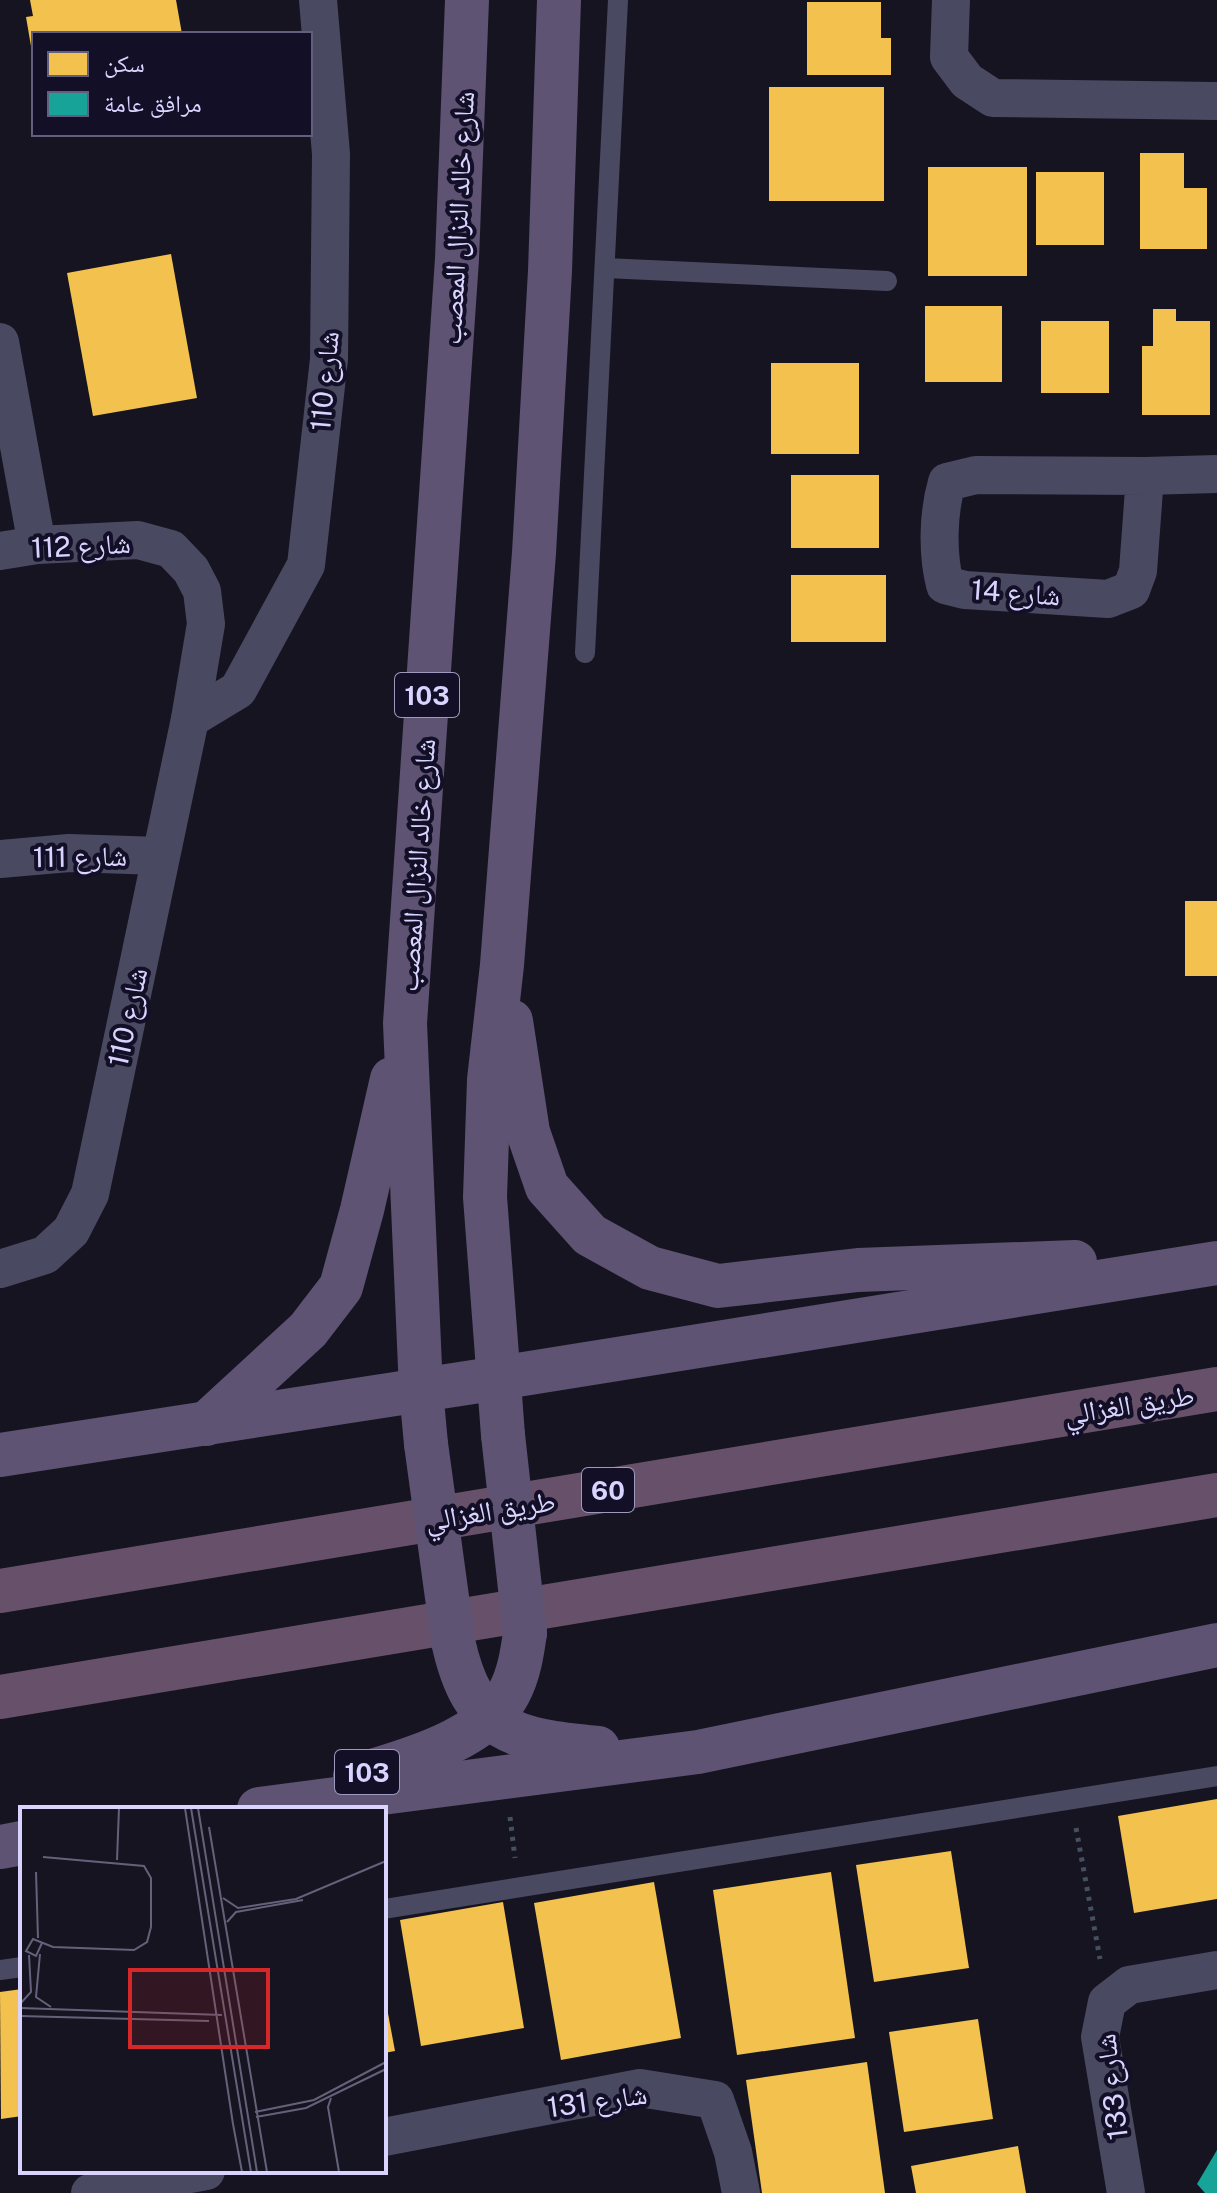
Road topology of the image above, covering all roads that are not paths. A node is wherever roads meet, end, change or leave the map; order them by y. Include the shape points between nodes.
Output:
1 (318, 0) edge
2 (467, 0) edge
3 (559, 0) edge
4 (618, 0) edge
5 (951, 0) edge
6 (1217, 101) edge
7 (605, 268) junction
8 (887, 281) dead end
9 (0, 342) edge
10 (1217, 474) edge
11 (1145, 476) junction
12 (37, 545) junction
13 (0, 551) edge
14 (206, 624) joint
15 (585, 653) dead end
16 (190, 719) junction
17 (160, 856) junction
18 (0, 859) edge
19 (502, 965) junction
20 (405, 1023) junction
21 (1217, 1257) edge
22 (1217, 1263) edge
23 (0, 1269) edge
24 (499, 1378) junction
25 (1217, 1389) edge
26 (421, 1390) junction
27 (206, 1424) junction
28 (0, 1455) edge
29 (1217, 1495) edge
30 (0, 1591) edge
31 (1217, 1645) edge
32 (0, 1697) edge
33 (490, 1719) junction
34 (698, 1752) junction
35 (1217, 1776) edge
36 (245, 1807) edge
37 (274, 1807) edge
38 (20, 1843) edge
39 (0, 1847) edge
40 (386, 1909) edge
41 (20, 1967) edge
42 (0, 1970) edge
43 (1217, 1970) edge
44 (386, 2137) edge
45 (195, 2173) edge
46 (90, 2193) edge
47 (741, 2193) edge
48 (1126, 2193) edge

1 - 16 street, شارع 110 via 331,154 329,359 306,565 238,690
2 - 20 main road, شارع خالد النزال المعصب / 103 via 457,259
3 - 19 main road, 103 via 534,553
4 - 7 lane
5 - 6 street via 949,57 967,81 993,98
7 - 8 lane
7 - 15 lane
9 - 12 street
10 - 11 street, شارع 14
11 - 11 street, شارع 14 via 976,475 947,482 941,502 945,585 1108,599 1131,590 1138,571
12 - 13 street, شارع 112
12 - 14 street, شارع 112 via 138,540 171,549 202,591
14 - 16 street, شارع 110
16 - 17 street, شارع 110
17 - 18 street, شارع 111 via 69,853
17 - 23 street, شارع 110 via 90,1194 71,1231 45,1255
19 - 21 main road via 528,1132 547,1187 590,1235 650,1268 718,1286 858,1270
19 - 24 main road, 103 via 489,1080 485,1197
20 - 26 main road, شارع خالد النزال المعصب / 103
20 - 27 main road via 341,1287 308,1330
22 - 24 main road
24 - 26 main road
24 - 33 main road, 103, bridge via 525,1633 519,1667
25 - 30 highway, طريق الغزالي / 60
26 - 27 main road
26 - 33 main road, شارع خالد النزال المعصب / 103, bridge via 453,1641 460,1671
27 - 28 main road
29 - 32 highway
31 - 34 main road
33 - 34 main road, شارع خالد النزال المعصب / 103 via 510,1733 547,1743
33 - 36 main road, 103 via 459,1738 386,1767
34 - 37 main road
35 - 40 lane
38 - 39 main road
41 - 42 lane
43 - 48 street, شارع 133 via 1129,1985 1107,2002 1100,2037
44 - 47 street, شارع 131 via 640,2088 700,2097 715,2100
45 - 46 street

